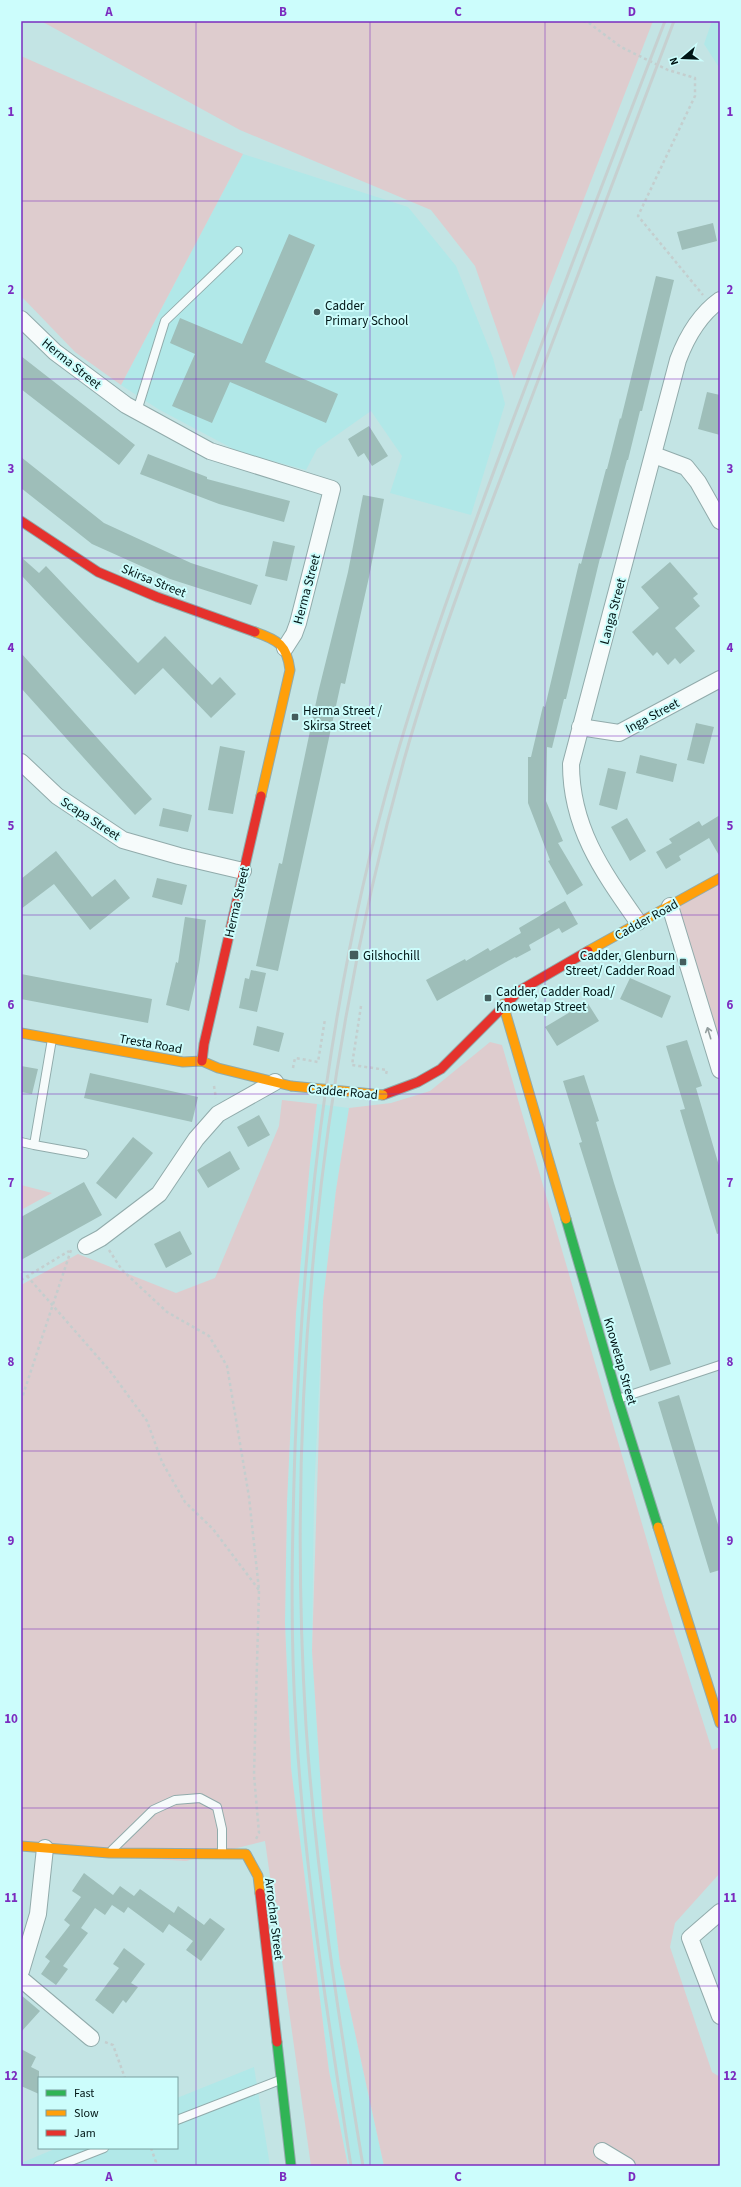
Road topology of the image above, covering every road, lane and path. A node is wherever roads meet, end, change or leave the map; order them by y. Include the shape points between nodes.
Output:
1 (583, 21) edge
2 (238, 252) dead end
3 (716, 303) edge
4 (21, 319) edge
5 (137, 411) junction
6 (654, 455) junction
7 (21, 521) edge
8 (720, 521) edge
9 (285, 648) junction
10 (720, 679) edge
11 (580, 727) junction
12 (21, 762) edge
13 (243, 871) junction
14 (720, 878) edge
15 (670, 906) junction
16 (638, 922) junction
17 (503, 1004) junction
18 (361, 1006) dead end
19 (325, 1019) dead end
20 (21, 1033) edge
21 (52, 1038) junction
22 (295, 1058) dead end
23 (202, 1061) junction
24 (212, 1065) junction
25 (386, 1070) dead end
26 (720, 1070) edge
27 (275, 1082) junction
28 (218, 1114) junction
29 (21, 1142) edge
30 (34, 1144) junction
31 (84, 1154) dead end
32 (101, 1238) junction
33 (86, 1246) joint
34 (70, 1250) junction
35 (27, 1276) junction
36 (21, 1280) edge
37 (54, 1304) junction
38 (720, 1366) edge
39 (618, 1399) junction
40 (21, 1401) edge
41 (259, 1590) junction
42 (720, 1723) edge
43 (21, 1846) edge
44 (45, 1848) junction
45 (109, 1853) junction
46 (222, 1854) junction
47 (246, 1854) junction
48 (720, 1912) edge
49 (21, 1971) edge
50 (21, 1979) edge
51 (720, 2016) edge
52 (91, 2038) joint
53 (125, 2077) edge
54 (281, 2079) junction
55 (178, 2120) edge
56 (101, 2149) edge
57 (151, 2149) edge
58 (602, 2151) dead end
59 (58, 2166) edge
60 (154, 2166) edge
61 (291, 2166) edge
62 (627, 2166) edge

1 - 3 path via 621,48 668,70 695,78 695,96 638,216
2 - 5 lane via 165,321
3 - 6 street, Langa Street via 692,329 682,348
4 - 5 street, Herma Street via 55,352
5 - 9 street, Herma Street via 210,450 332,489 298,623
6 - 8 street via 686,467 698,482
6 - 11 street, Langa Street
7 - 9 street, Skirsa Street via 98,572 157,597 264,635
9 - 13 street, Herma Street via 290,670
10 - 11 street, Inga Street via 618,734
11 - 16 street, Langa Street via 571,764 571,786 578,816 598,865
12 - 13 street, Scapa Street via 57,796 123,840
13 - 23 street, Herma Street
14 - 15 street, Cadder Road
15 - 16 street, Cadder Road
26 -> 15 street
16 - 17 street, Cadder Road via 520,991
17 - 27 street, Cadder Road, bridge via 448,1063 407,1088 383,1095 290,1086
17 - 39 street, Knowetap Street
18 - 25 path via 352,1065
19 - 22 path via 318,1062
20 - 21 street, Tresta Road
21 - 23 street, Tresta Road via 183,1062
21 - 30 lane
23 - 24 street, Tresta Road
24 - 27 street, Tresta Road
24 - 28 path
27 - 28 street
28 - 32 street via 196,1138 159,1194
29 - 30 lane
30 - 31 lane
32 - 33 street
32 - 41 path via 122,1270 167,1312 209,1336 227,1366 250,1497
33 - 34 path
34 - 35 path
34 - 37 path
35 - 36 path
35 - 37 path
37 - 40 path
37 - 41 path via 80,1338 110,1370 146,1421 162,1462 185,1502 213,1529
38 - 39 lane
39 - 42 street, Knowetap Street
41 - 47 path via 254,1775 259,1833
43 - 44 street
44 - 45 street
44 - 49 street via 38,1914
45 - 46 street
45 - 46 lane via 153,1810 175,1800 200,1798 217,1807 222,1829
46 - 47 street
47 - 54 street, Arrochar Street via 258,1876
48 - 51 street via 690,1938
50 - 52 street
52 - 53 path via 113,2045
54 - 55 lane
54 - 61 street, Arrochar Street
56 - 59 lane
57 - 60 path via 156,2162
58 - 62 street

